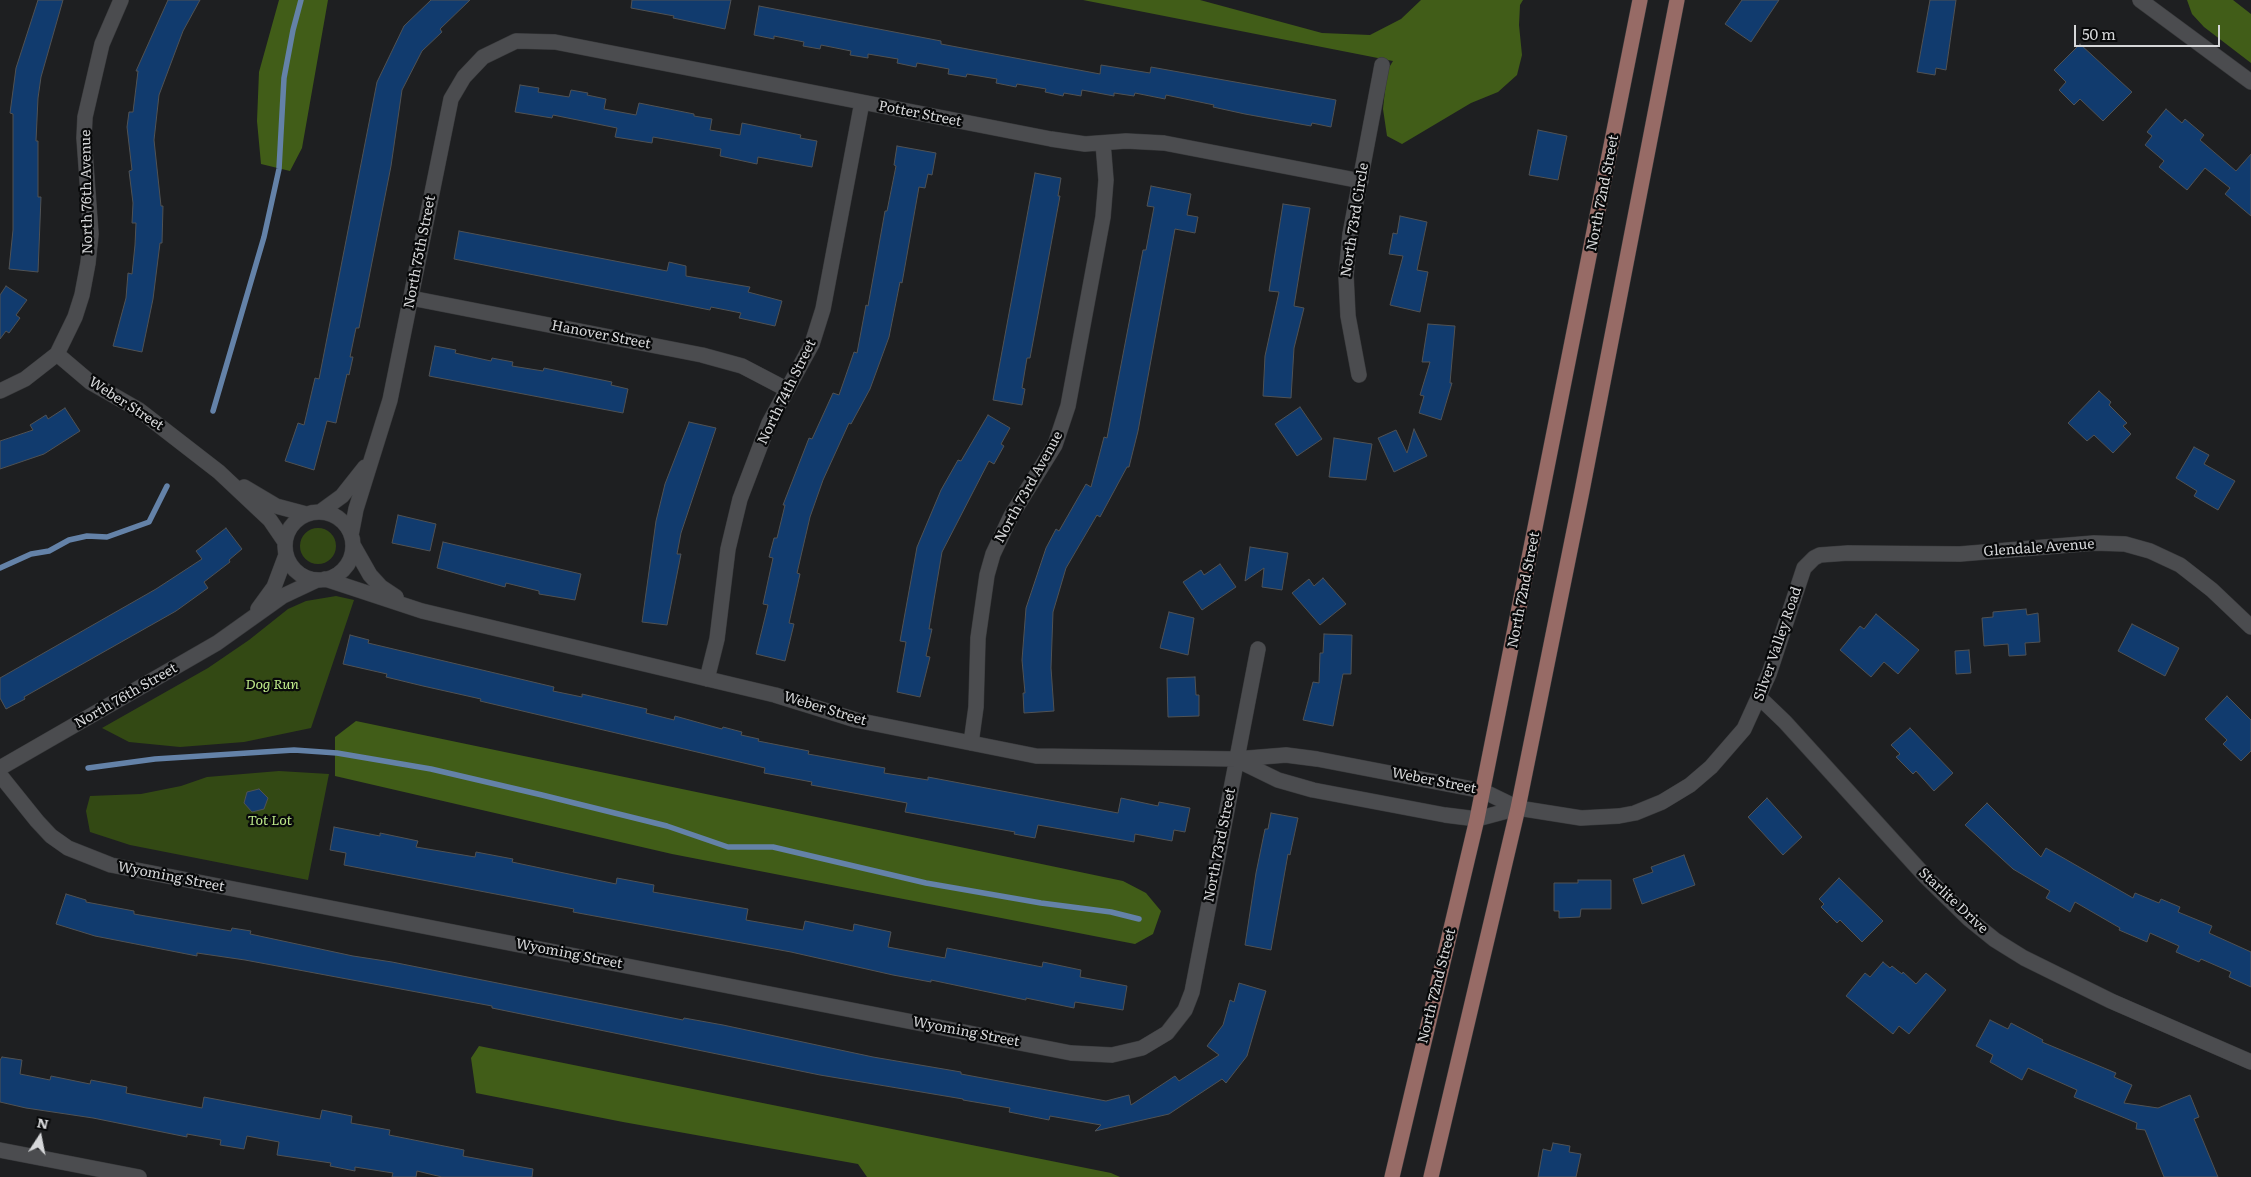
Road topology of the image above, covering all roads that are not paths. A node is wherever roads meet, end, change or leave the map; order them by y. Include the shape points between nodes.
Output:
1 (120, 0) edge
2 (1640, 0) edge
3 (1677, 0) edge
4 (2140, 0) edge
5 (483, 57) joint
6 (1382, 65) dead end
7 (2251, 82) edge
8 (862, 102) junction
9 (1104, 143) junction
10 (1360, 181) junction
11 (411, 298) junction
12 (57, 354) junction
13 (1359, 375) dead end
14 (786, 389) junction
15 (0, 391) edge
16 (373, 456) junction
17 (219, 472) junction
18 (313, 513) junction
19 (352, 540) junction
20 (285, 548) junction
21 (1804, 568) joint
22 (321, 579) junction
23 (422, 611) junction
24 (250, 620) junction
25 (2251, 627) edge
26 (1258, 649) dead end
27 (707, 680) junction
28 (1760, 698) junction
29 (971, 743) junction
30 (1236, 759) junction
31 (0, 768) edge
32 (0, 775) edge
33 (1483, 790) junction
34 (1518, 808) junction
35 (1477, 819) junction
36 (1167, 1033) joint
37 (2251, 1062) edge
38 (0, 1150) edge
39 (139, 1177) edge
40 (1392, 1177) edge
41 (1431, 1177) edge

1 - 12 street, North 76th Avenue via 100,52 85,117 91,234 88,263 75,317
2 - 33 main road, North 72nd Street
3 - 34 main road
4 - 7 street
5 - 8 street, Potter Street via 516,42 555,42
5 - 11 street, North 75th Street via 464,77 452,99
6 - 10 street, North 73rd Circle
8 - 9 street, Potter Street via 1051,139
8 - 14 street, North 74th Street via 823,309 812,344
9 - 10 street, Potter Street via 1164,143
9 - 29 street, North 73rd Avenue via 1103,217 1068,406 1055,445 1011,516 993,554 978,638 976,707
10 - 13 street, North 73rd Circle via 1350,234 1345,292
11 - 14 street, Hanover Street via 702,355 742,366
11 - 16 street, North 75th Street via 390,400
12 - 15 street via 25,379
12 - 17 street, Weber Street via 90,382 140,410
14 - 27 street, North 74th Street via 749,473 734,524 717,639
16 - 18 street, North 75th Street via 342,496
16 - 19 street, North 75th Street via 356,509
17 - 18 street, Weber Street via 276,506
17 - 20 street, Weber Street via 270,520
18 - 19 street via 339,519
18 - 20 street via 290,527
19 - 22 street via 348,564 341,572
19 - 23 street, Weber Street via 370,575 382,587
20 - 22 street via 293,569 302,576
20 - 24 street, North 76th Street via 274,587
21 - 25 street, Glendale Avenue via 1820,555 1960,554 2094,543 2125,544 2150,550 2180,565
21 - 28 street, Silver Valley Road
22 - 23 street, Weber Street
22 - 24 street, North 76th Street via 283,596
23 - 27 street, Weber Street
24 - 31 street, North 76th Street via 217,643
26 - 30 street, North 73rd Street
27 - 29 street, Weber Street via 794,700 864,722
28 - 34 street, Silver Valley Road via 1744,729 1711,767 1662,802 1635,812 1593,818
28 - 37 street, Starlite Drive via 1926,877 1995,940 2110,1001
29 - 30 street, Weber Street via 1058,758
30 - 33 street, Weber Street via 1286,755
30 - 35 street, Weber Street via 1278,780 1313,790
30 - 36 street, North 73rd Street via 1192,992 1185,1010
32 - 36 street, Wyoming Street via 36,822 52,836 68,848 110,865 1071,1053 1094,1056 1128,1052
33 - 34 street, Weber Street
33 - 35 main road, North 72nd Street
34 - 35 street, Weber Street
34 - 41 main road
35 - 40 main road, North 72nd Street
38 - 39 street

